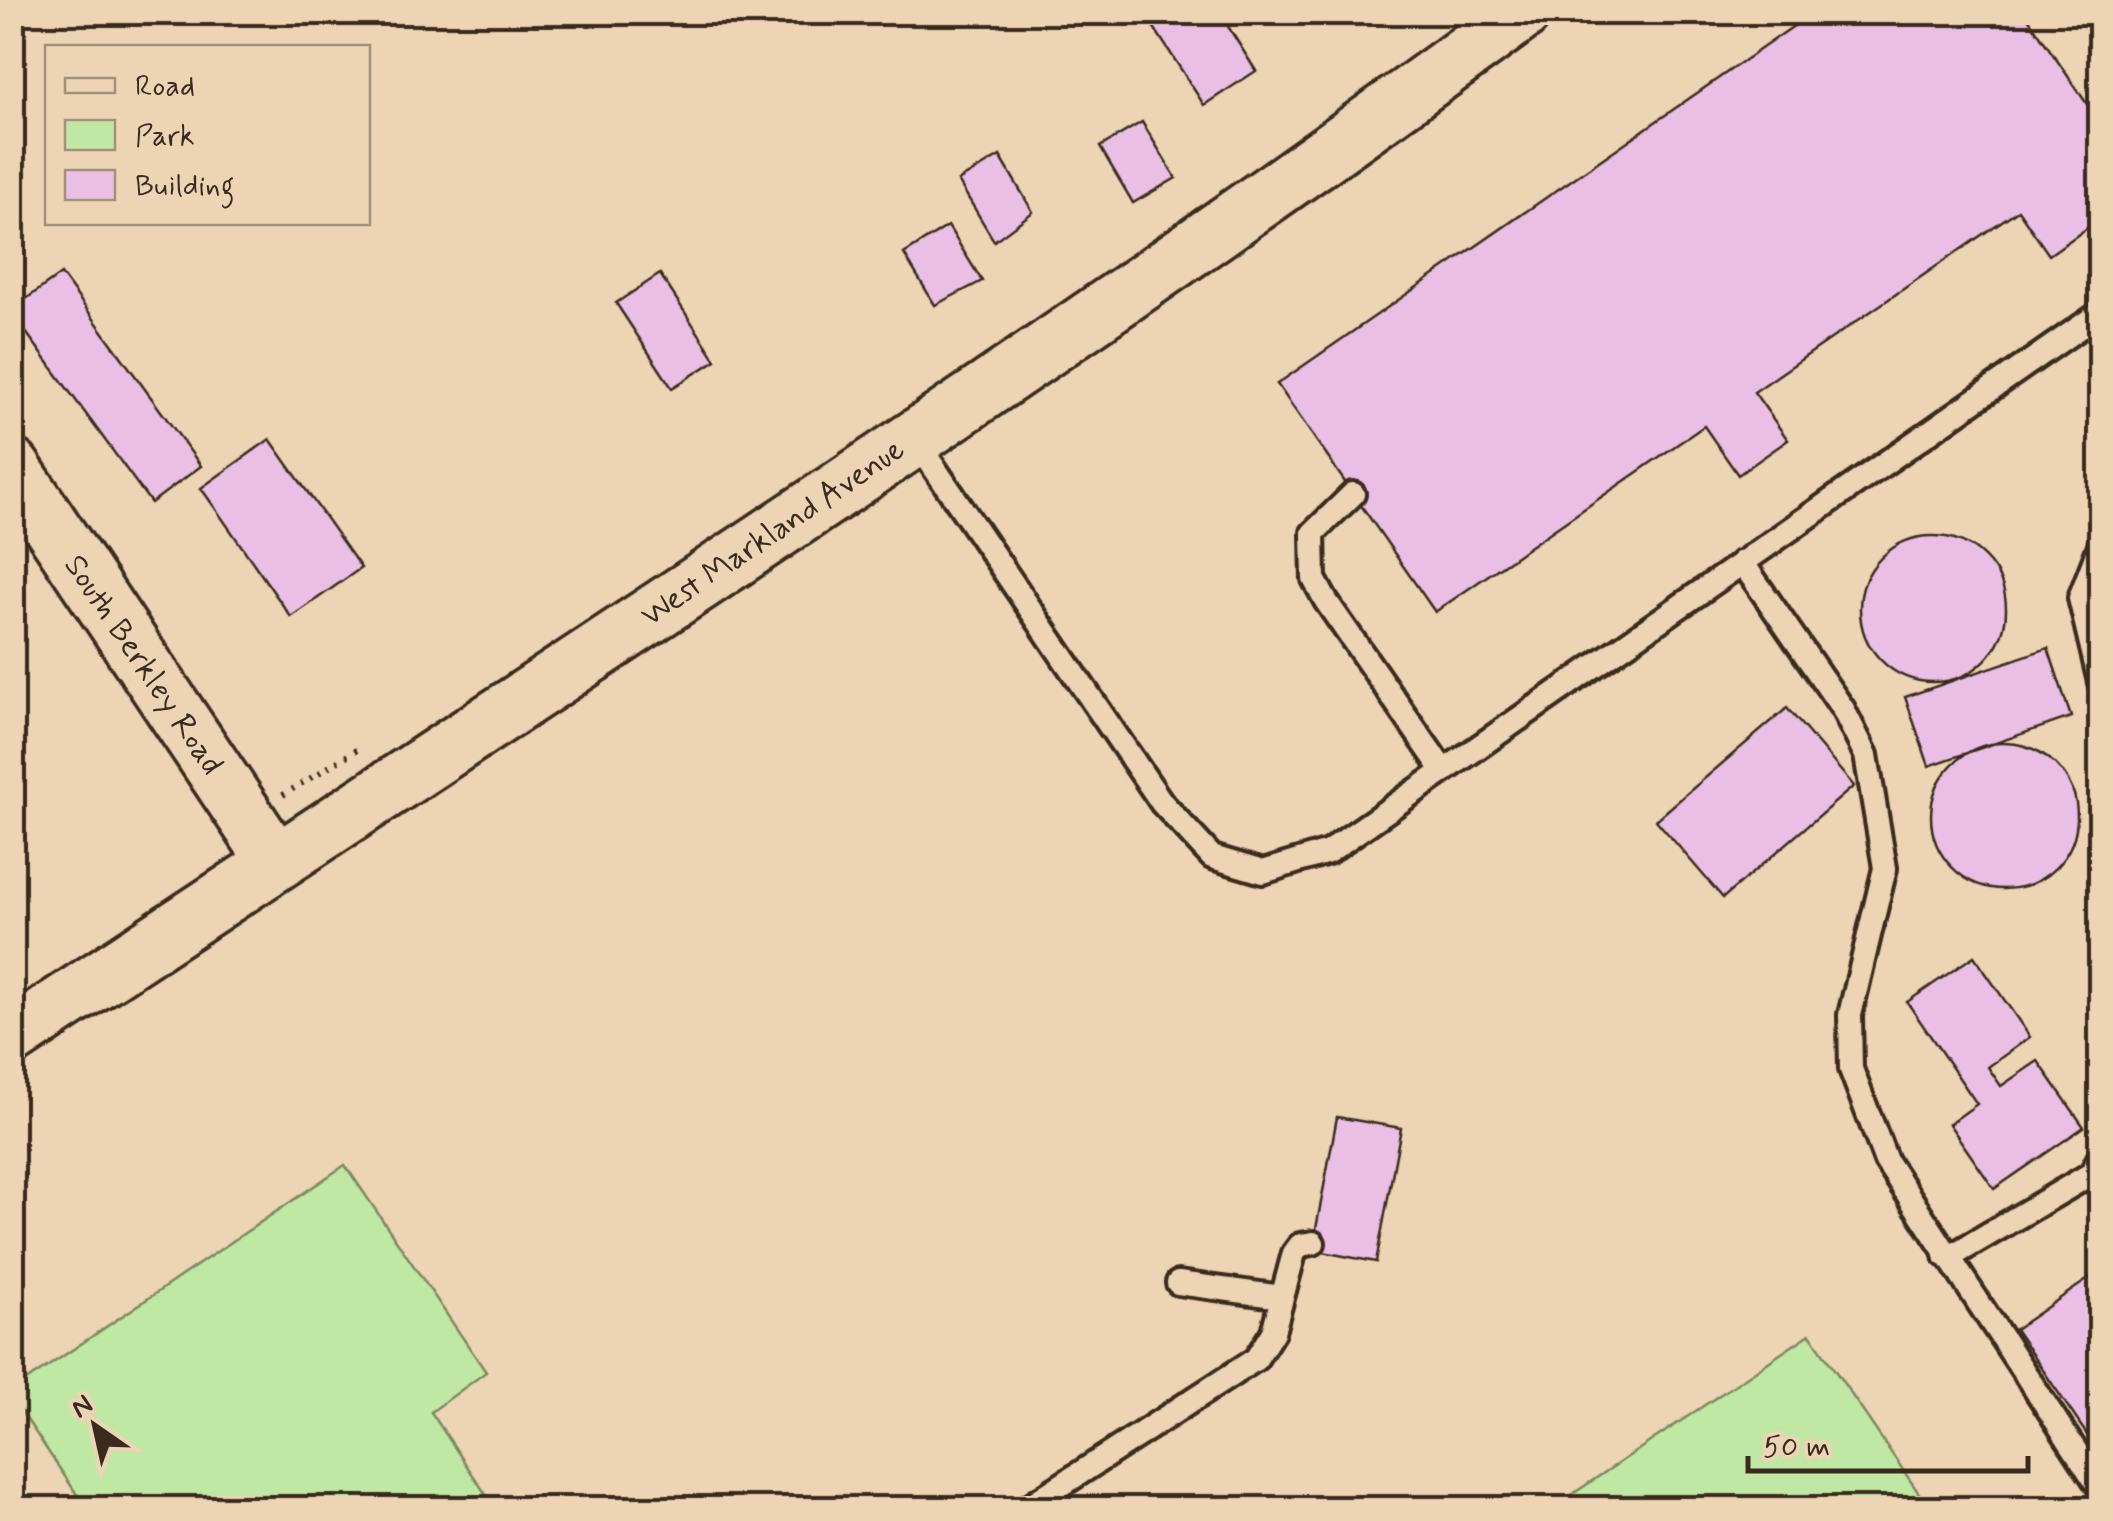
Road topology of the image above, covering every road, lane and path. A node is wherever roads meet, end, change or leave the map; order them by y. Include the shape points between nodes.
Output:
1 (1522, 12) edge
2 (2100, 312) edge
3 (914, 438) junction
4 (12, 467) edge
5 (1353, 494) dead end
6 (2100, 546) edge
7 (1742, 562) junction
8 (2100, 682) edge
9 (1443, 770) junction
10 (276, 862) junction
11 (12, 1037) edge
12 (2100, 1157) edge
13 (1314, 1243) dead end
14 (1945, 1255) junction
15 (1178, 1282) dead end
16 (1282, 1297) junction
17 (2100, 1488) edge
18 (1026, 1508) edge

1 - 3 main road, West Markland Avenue
2 - 7 lane
3 - 9 lane via 1162,803 1212,857 1263,872 1328,852
3 - 10 main road, West Markland Avenue
4 - 10 main road, South Berkley Road
5 - 9 lane via 1313,533 1314,579
6 - 8 lane via 2080,598
7 - 9 lane
7 - 14 lane via 1844,709 1866,754 1885,868 1850,1015 1850,1069 1886,1161
10 - 11 main road, West Markland Avenue
12 - 14 lane via 2092,1174
13 - 16 lane via 1294,1253
14 - 17 lane
15 - 16 lane
16 - 18 lane via 1274,1332 1256,1359

